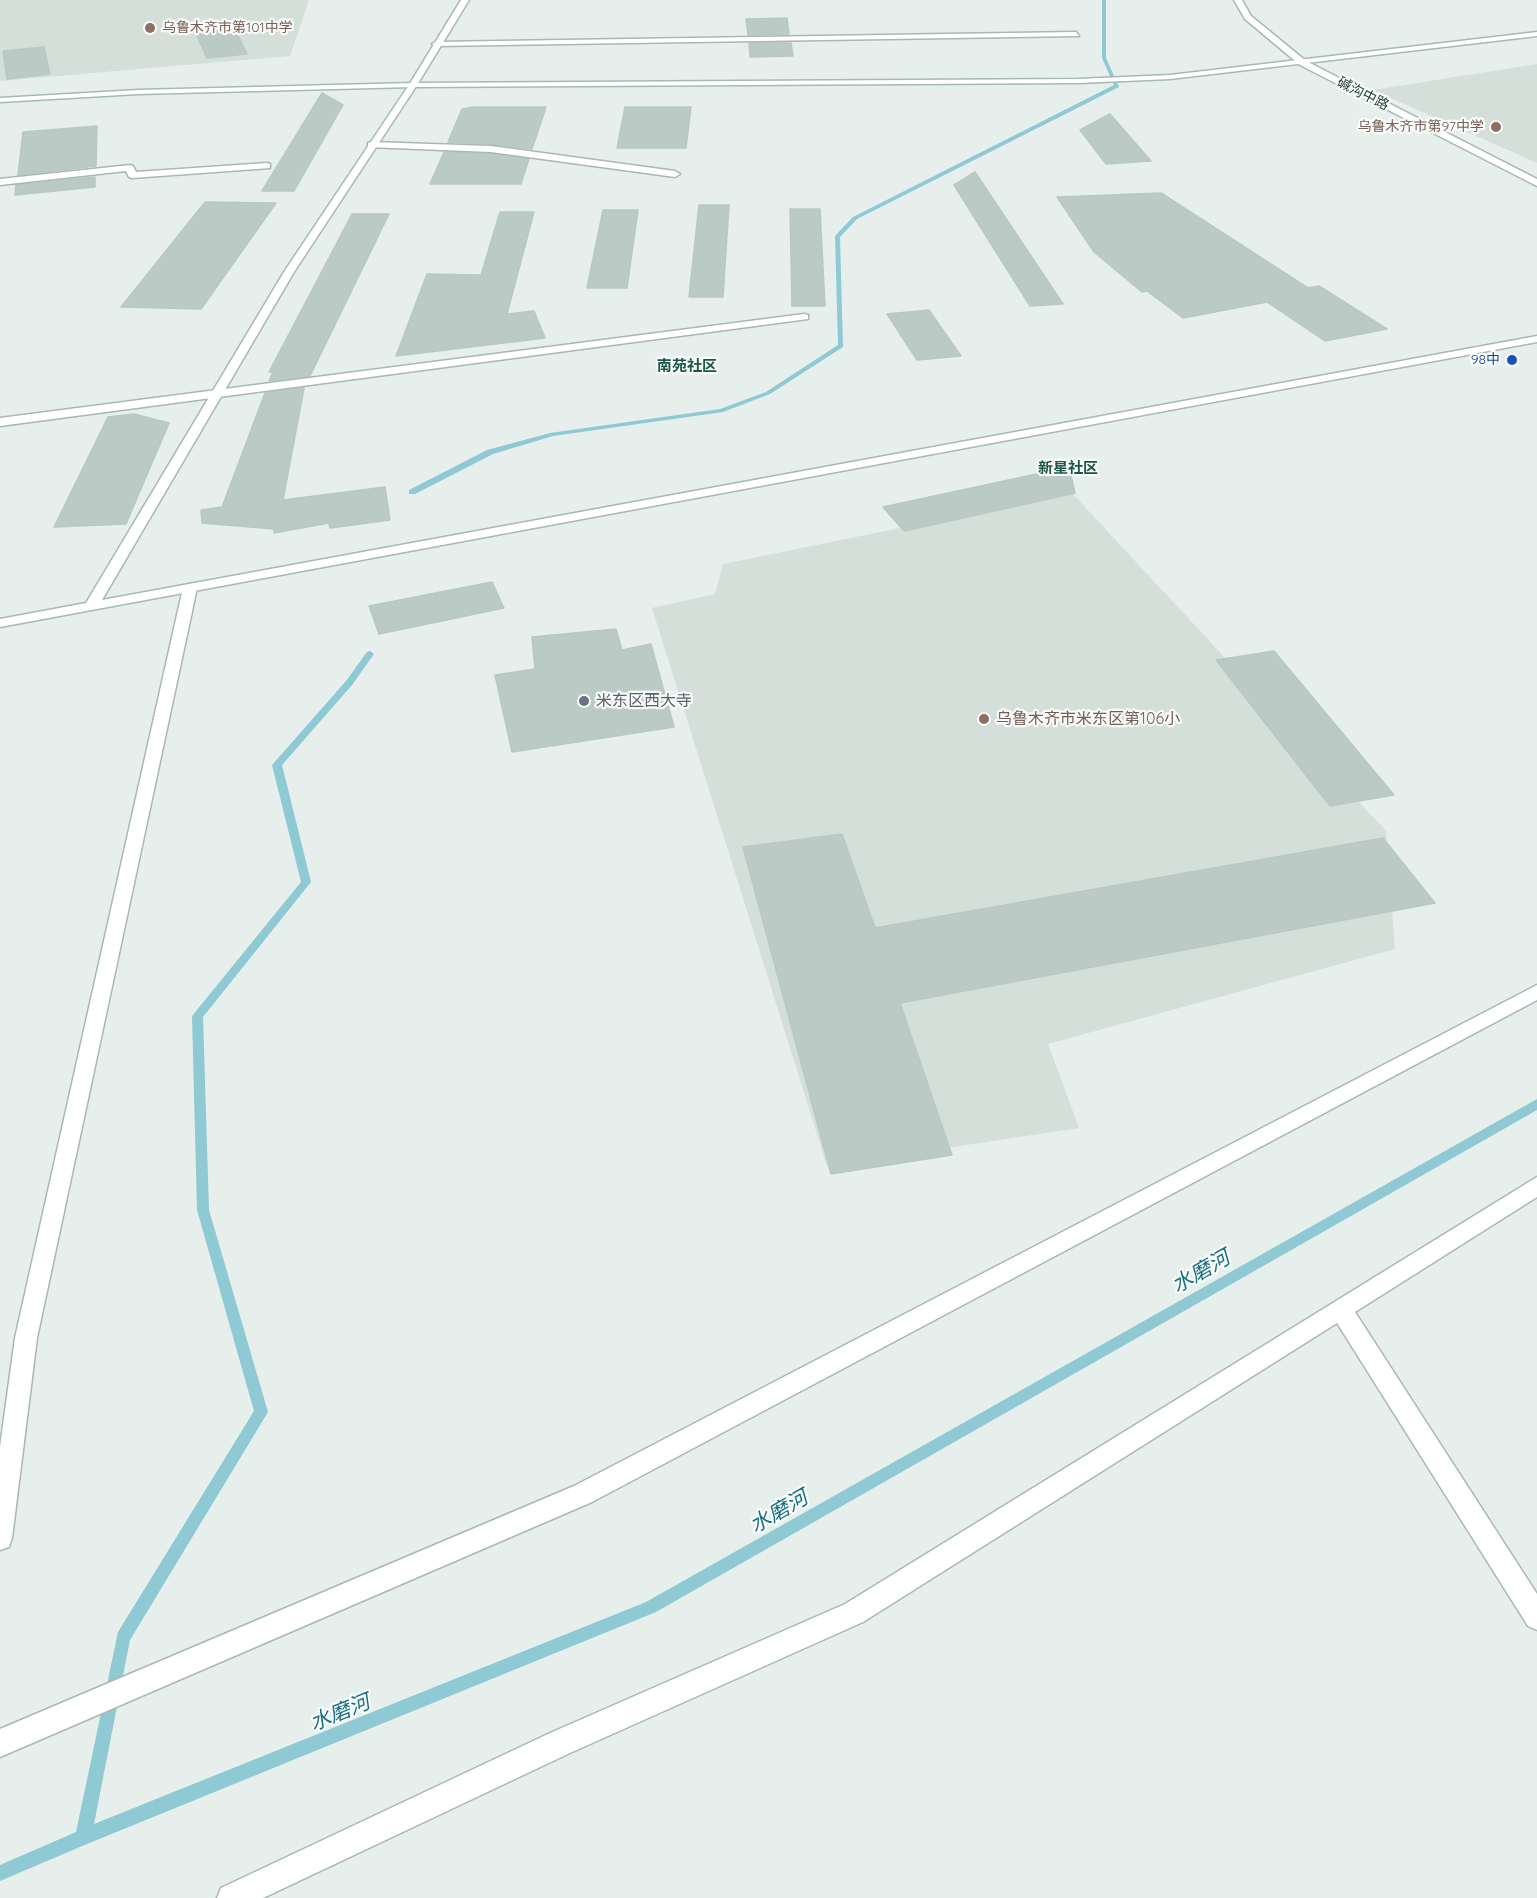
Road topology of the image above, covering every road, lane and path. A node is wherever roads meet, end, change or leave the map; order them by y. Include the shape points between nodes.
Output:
1 (465, 0) edge
2 (1238, 0) edge
3 (1077, 34) dead end
4 (1537, 34) edge
5 (1398, 42) dead end
6 (436, 44) junction
7 (1303, 63) junction
8 (413, 85) junction
9 (0, 100) edge
10 (371, 145) junction
11 (267, 166) dead end
12 (675, 174) dead end
13 (0, 182) edge
14 (1537, 183) edge
15 (804, 317) dead end
16 (1537, 339) edge
17 (216, 395) junction
18 (0, 422) edge
19 (190, 588) junction
20 (91, 606) junction
21 (0, 623) edge
22 (1537, 992) edge
23 (1537, 1186) edge
24 (1341, 1309) junction
25 (0, 1538) edge
26 (1537, 1617) edge
27 (0, 1743) edge
28 (231, 1898) edge

1 - 6 street
2 - 7 street, 碱沟中路 via 1248,17
3 - 6 street
4 - 7 street
5 - 7 street
6 - 8 street
7 - 8 street via 1067,81
7 - 14 street, 碱沟中路
8 - 9 street
8 - 10 street
10 - 12 street via 491,149
10 - 17 street
11 - 13 street via 132,174 130,168
15 - 17 street
16 - 19 street
17 - 18 street
17 - 20 street
19 - 20 street
19 - 25 street via 26,1338
20 - 21 street
22 - 27 street via 583,1494
23 - 24 street
24 - 26 street
24 - 28 street via 854,1613 560,1743

